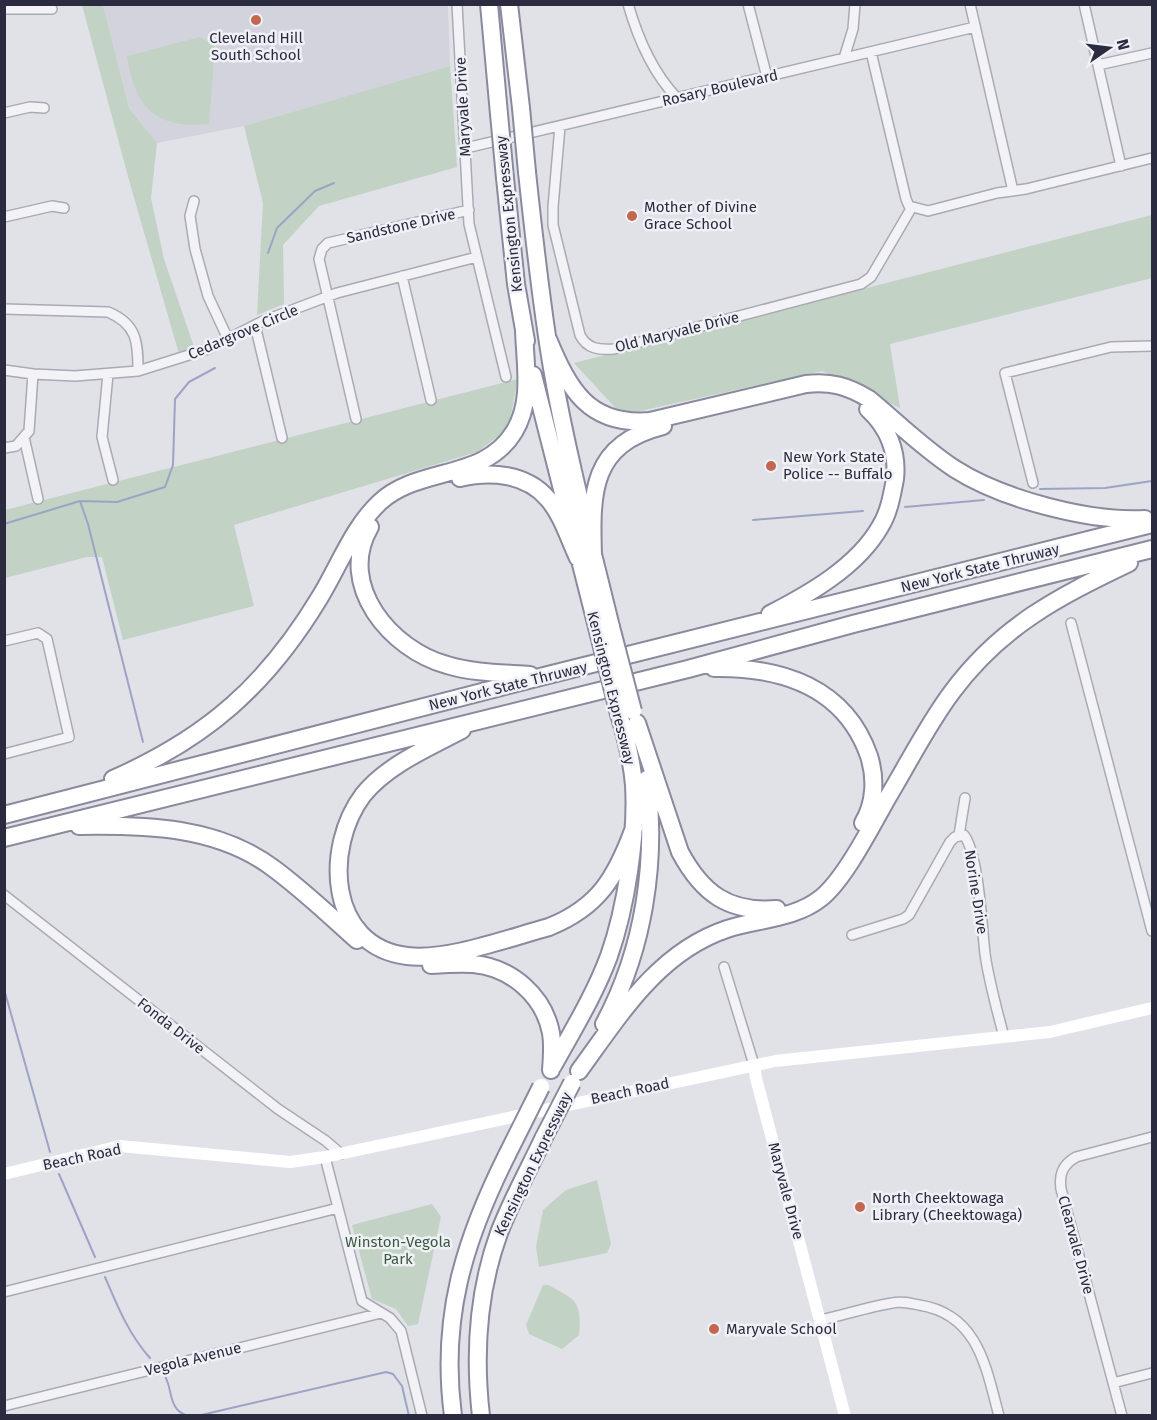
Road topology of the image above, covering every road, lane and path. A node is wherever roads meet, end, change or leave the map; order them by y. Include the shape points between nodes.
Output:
1 (457, 4) edge
2 (489, 4) edge
3 (509, 4) edge
4 (628, 4) edge
5 (748, 4) edge
6 (855, 4) edge
7 (969, 4) edge
8 (1084, 4) edge
9 (4, 9) edge
10 (52, 9) dead end
11 (975, 27) junction
12 (871, 52) junction
13 (1152, 53) edge
14 (844, 58) junction
15 (1098, 65) junction
16 (767, 76) junction
17 (677, 98) junction
18 (44, 108) dead end
19 (4, 113) edge
20 (560, 126) junction
21 (466, 148) junction
22 (1152, 158) edge
23 (1121, 166) junction
24 (1013, 190) junction
25 (194, 201) dead end
26 (64, 208) dead end
27 (913, 208) junction
28 (469, 210) junction
29 (4, 217) edge
30 (477, 256) junction
31 (402, 276) junction
32 (328, 296) junction
33 (4, 309) edge
34 (255, 325) junction
35 (524, 330) junction
36 (228, 339) junction
37 (548, 339) junction
38 (1152, 346) edge
39 (4, 369) edge
40 (138, 371) junction
41 (33, 374) junction
42 (108, 374) junction
43 (506, 377) dead end
44 (431, 400) dead end
45 (356, 419) dead end
46 (24, 437) junction
47 (282, 438) dead end
48 (4, 448) edge
49 (113, 480) dead end
50 (1033, 483) dead end
51 (38, 499) dead end
52 (1152, 519) edge
53 (1152, 524) edge
54 (1152, 550) edge
55 (586, 556) junction
56 (1071, 623) dead end
57 (743, 628) junction
58 (4, 641) edge
59 (688, 669) junction
60 (548, 675) junction
61 (630, 716) junction
62 (484, 718) junction
63 (4, 754) edge
64 (74, 797) junction
65 (965, 798) dead end
66 (4, 815) edge
67 (51, 826) junction
68 (634, 828) junction
69 (959, 835) junction
70 (4, 838) edge
71 (4, 895) edge
72 (1152, 931) edge
73 (852, 935) dead end
74 (724, 967) dead end
75 (1152, 1008) edge
76 (1004, 1037) junction
77 (754, 1065) junction
78 (551, 1070) junction
79 (576, 1077) junction
80 (1152, 1137) edge
81 (341, 1154) junction
82 (325, 1157) junction
83 (4, 1174) edge
84 (338, 1208) junction
85 (4, 1292) edge
86 (381, 1312) junction
87 (820, 1320) junction
88 (1152, 1373) edge
89 (1113, 1383) junction
90 (4, 1406) edge
91 (422, 1416) edge
92 (453, 1416) edge
93 (480, 1416) edge
94 (845, 1416) edge
95 (999, 1416) edge
96 (1122, 1416) edge

1 - 21 street, Maryvale Drive
2 - 35 highway, Kensington Expressway, bridge via 516,284
3 - 37 highway, Kensington Expressway, bridge
4 - 17 street via 650,61
5 - 16 street
6 - 14 street via 853,29
7 - 11 street
8 - 15 street
9 - 10 street
11 - 12 street, Rosary Boulevard
11 - 24 street
12 - 14 street, Rosary Boulevard
12 - 27 street via 906,199
13 - 15 street
14 - 16 street, Rosary Boulevard
15 - 23 street
16 - 17 street, Rosary Boulevard
17 - 20 street, Rosary Boulevard
18 - 19 street
20 - 21 street, Rosary Boulevard
20 - 27 street, Old Maryvale Drive via 553,225 580,335 584,344 592,348 614,349 861,284 871,277
21 - 28 street, Maryvale Drive
22 - 23 street
23 - 24 street
24 - 27 street via 928,211
25 - 36 street via 190,216 195,249 208,296
26 - 29 street via 52,206
28 - 30 street, Sandstone Drive
28 - 32 street, Sandstone Drive via 328,243 319,259
30 - 31 street, Cedargrove Circle
30 - 43 street, Sandstone Drive
31 - 32 street, Cedargrove Circle
31 - 44 street
32 - 34 street, Cedargrove Circle
32 - 45 street, Sandstone Drive
33 - 40 street via 108,312 122,318 138,345
34 - 36 street, Cedargrove Circle
34 - 47 street
35 - 55 highway, Kensington Expressway via 542,412
35 - 64 highway via 525,404 506,443 478,463 417,481 382,499 360,526 296,636 260,681 202,731 161,757
36 - 40 street, Cedargrove Circle
37 - 52 highway via 573,390 588,405 613,418 650,420 806,384 831,383 869,399 953,468 976,481 1030,502 1100,517
37 - 55 highway, Kensington Expressway
38 - 50 street via 1111,347 1005,373
39 - 41 street, Cedargrove Circle
40 - 42 street, Cedargrove Circle
41 - 42 street, Cedargrove Circle
41 - 46 street via 29,431
42 - 49 street via 102,437
46 - 48 street via 16,446
46 - 51 street
53 - 57 highway, New York State Thruway
54 - 59 highway, New York State Thruway
54 - 79 highway via 1053,601 1010,630 951,692 832,888 795,912 726,929 681,951 639,990
55 - 57 highway via 593,498 605,464 616,450 642,433 805,390 832,390 852,398 883,425 893,450 893,491 881,526 858,555 831,577
55 - 60 highway via 548,499 525,482 495,474 470,476 405,494 373,522 363,540 361,583 367,600 384,625 412,649 447,665
55 - 61 highway, Kensington Expressway, bridge
56 - 72 street
57 - 60 highway, New York State Thruway
58 - 63 street via 39,633 47,639 69,737
59 - 61 highway via 735,668 797,680 832,700 858,732 871,762 872,801 820,889 793,906 770,910 736,906 708,891 680,852
59 - 62 highway, New York State Thruway
60 - 64 highway, New York State Thruway
61 - 68 highway, Kensington Expressway
61 - 79 highway, Kensington Expressway via 650,803 650,851 641,926 618,995
62 - 67 highway, New York State Thruway
62 - 68 highway via 392,769 364,794 349,820 338,857 340,892 354,924 371,942 404,956 434,956 566,921 605,889
64 - 66 highway, New York State Thruway
65 - 69 street
67 - 70 highway, New York State Thruway
67 - 78 highway via 143,826 224,842 272,866 378,954 405,963 474,964 505,973 537,999 546,1016 551,1034
68 - 78 highway, Kensington Expressway via 620,923 609,957
69 - 73 street, Norine Drive via 950,842 909,915
69 - 76 street, Norine Drive via 964,835 971,854 988,971
71 - 81 street, Fonda Drive
74 - 77 street, Maryvale Drive
75 - 76 street, Beach Road via 1050,1032
76 - 77 street, Beach Road
77 - 81 street, Beach Road
77 - 87 street, Maryvale Drive
78 - 92 highway, Kensington Expressway, bridge via 471,1235 457,1286 451,1330
79 - 93 highway, Kensington Expressway, bridge via 499,1232 481,1311
80 - 89 street, Clearvale Drive via 1076,1157 1066,1164 1060,1176
81 - 82 street, Beach Road
82 - 83 street, Beach Road via 290,1162 120,1146
82 - 84 street
84 - 85 street
84 - 86 street via 362,1300
86 - 90 street, Vegola Avenue
86 - 91 street via 401,1330
87 - 94 street, Maryvale Drive
87 - 95 street via 893,1302 929,1306 946,1314 965,1329 980,1351
88 - 89 street
89 - 96 street, Clearvale Drive

